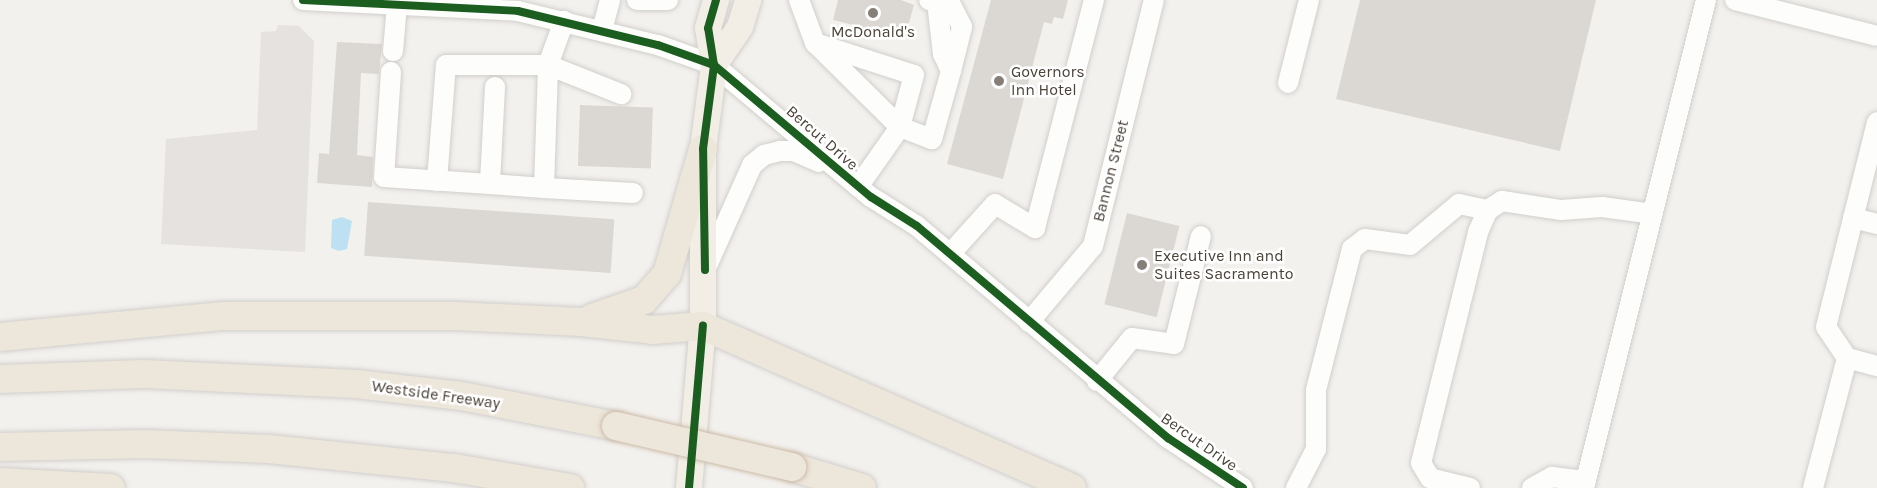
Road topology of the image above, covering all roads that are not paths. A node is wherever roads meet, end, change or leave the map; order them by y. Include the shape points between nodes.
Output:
1 (303, 0) edge
2 (610, 0) edge
3 (637, 0) edge
4 (668, 0) edge
5 (716, 0) edge
6 (748, 0) edge
7 (800, 0) edge
8 (1094, 0) edge
9 (1154, 0) edge
10 (1308, 0) edge
11 (1706, 0) edge
12 (1735, 0) edge
13 (933, 1) edge
14 (408, 3) edge
15 (564, 21) junction
16 (602, 30) junction
17 (1877, 36) edge
18 (815, 43) junction
19 (393, 51) dead end
20 (548, 65) junction
21 (714, 65) junction
22 (391, 72) dead end
23 (1288, 83) dead end
24 (495, 87) dead end
25 (621, 94) dead end
26 (1877, 122) edge
27 (900, 127) junction
28 (703, 149) junction
29 (437, 181) junction
30 (851, 181) junction
31 (490, 184) junction
32 (544, 188) junction
33 (633, 193) dead end
34 (1488, 210) junction
35 (1653, 214) junction
36 (1853, 218) junction
37 (1877, 224) edge
38 (1202, 236) dead end
39 (950, 254) junction
40 (705, 270) junction
41 (581, 321) junction
42 (1029, 322) junction
43 (703, 326) junction
44 (0, 337) edge
45 (1847, 358) junction
46 (1877, 366) edge
47 (0, 379) edge
48 (1097, 381) junction
49 (0, 447) edge
50 (13, 482) edge
51 (1585, 485) edge
52 (111, 488) edge
53 (570, 488) edge
54 (689, 488) edge
55 (862, 488) edge
56 (1072, 488) edge
57 (1243, 488) edge
58 (1296, 488) edge
59 (1470, 488) edge
60 (1532, 488) edge
61 (1813, 488) edge

1 - 14 street, Bercut Drive
2 - 16 street
3 - 4 street
5 - 21 main road via 708,28
6 - 21 main road via 740,27
7 - 18 street
8 - 39 street via 1035,228 995,204
9 - 42 street, Bannon Street via 1092,246
10 - 23 street
11 - 35 street
12 - 17 street
13 - 27 street via 950,3 962,27 951,71 932,139
14 - 15 street, Bercut Drive via 518,11
14 - 19 street
15 - 16 street, Bercut Drive
15 - 20 street
16 - 21 street, Bercut Drive
18 - 27 street
18 - 27 street via 914,75
20 - 25 street
20 - 29 street via 446,65
20 - 32 street
21 - 28 main road
21 - 30 street, Bercut Drive
22 - 29 street via 384,177
24 - 31 street
26 - 36 street
27 - 30 street
28 - 40 main road
28 - 41 highway via 667,274 644,300
29 - 31 street
30 - 39 street, Bercut Drive
30 - 40 street via 794,151 780,151 758,160 746,174
31 - 32 street
32 - 33 street
34 - 35 street via 1502,201 1561,210 1602,207
34 - 58 street via 1459,204 1410,245 1365,239 1352,249 1316,390 1316,450
34 - 59 street via 1478,232 1422,463 1430,478
35 - 51 street
36 - 37 street
36 - 45 street via 1826,327
38 - 48 street via 1174,344 1132,338
39 - 42 street, Bercut Drive
40 - 43 main road
41 - 43 highway via 653,330
41 - 44 highway via 457,316 224,316
42 - 48 street, Bercut Drive
43 - 54 main road
43 - 56 highway
45 - 46 street
45 - 61 street
47 - 55 highway, Westside Freeway, bridge via 250,376 461,396 616,426 792,467
48 - 57 street, Bercut Drive via 1192,456
49 - 53 highway via 280,450 454,468
50 - 52 highway
51 - 60 street via 1552,477

